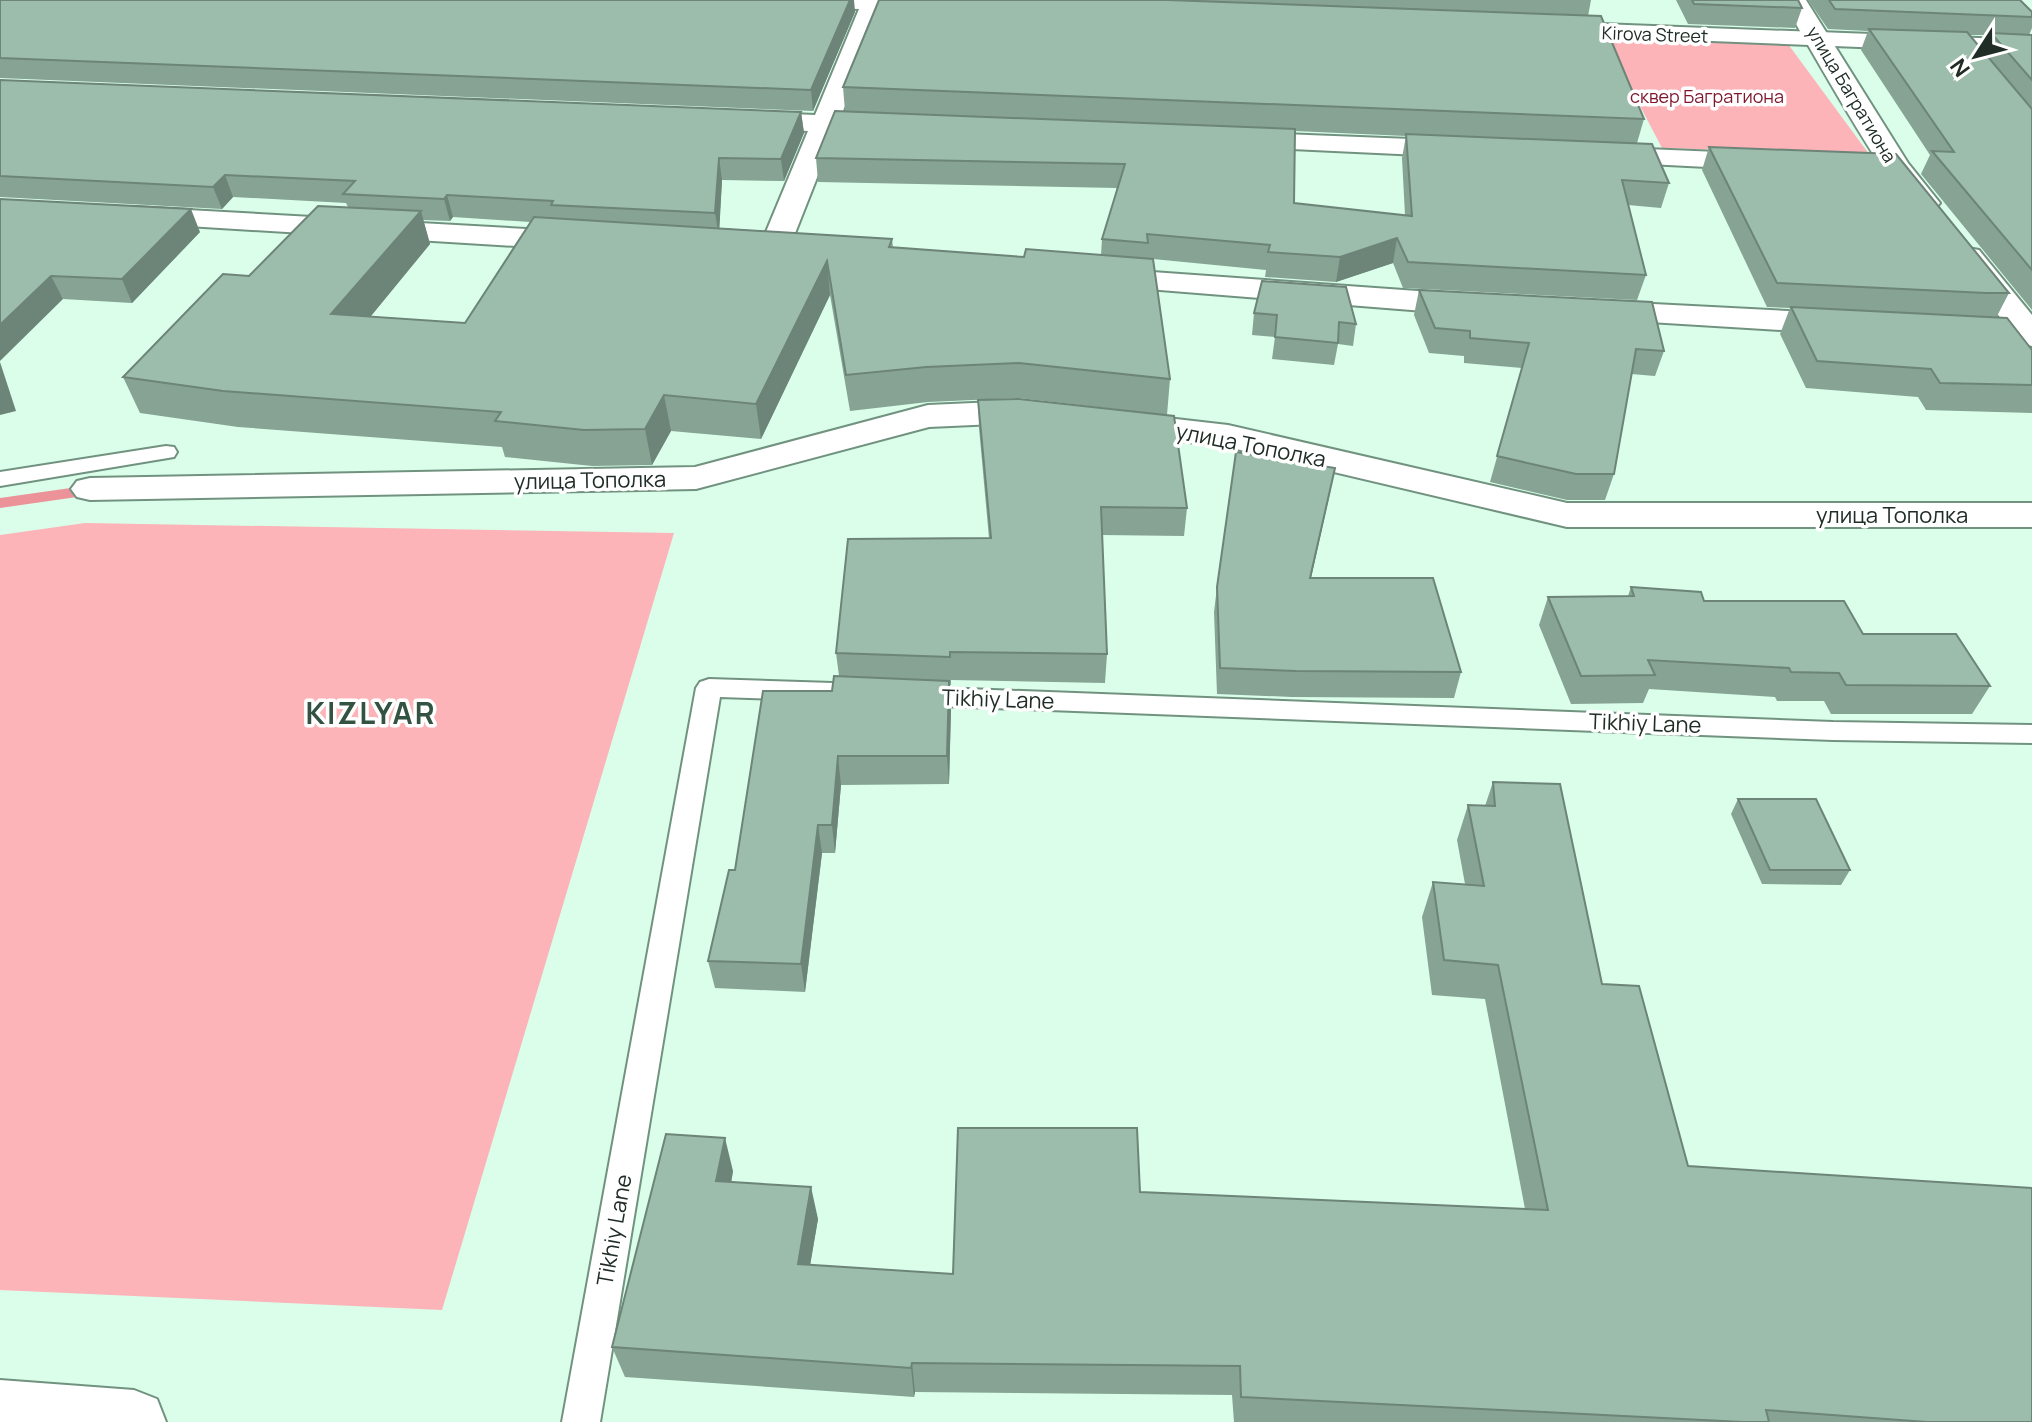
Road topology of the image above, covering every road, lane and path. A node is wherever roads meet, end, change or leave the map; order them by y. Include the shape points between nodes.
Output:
1 (798, 0) edge
2 (1794, 0) edge
3 (875, 1) edge
4 (969, 7) edge
5 (1521, 28) edge
6 (1820, 40) junction
7 (2032, 47) edge
8 (714, 119) edge
9 (825, 123) junction
10 (920, 127) edge
11 (1203, 139) edge
12 (1487, 150) edge
13 (1565, 154) edge
14 (1786, 163) edge
15 (1865, 166) edge
16 (1896, 167) junction
17 (110, 215) edge
18 (614, 243) edge
19 (741, 250) edge
20 (773, 251) junction
21 (804, 254) edge
22 (1072, 275) edge
23 (1497, 306) edge
24 (1560, 310) edge
25 (1873, 326) edge
26 (1998, 332) edge
27 (2031, 334) edge
28 (166, 452) dead end
29 (0, 479) edge
30 (90, 489) dead end
31 (2032, 515) edge
32 (2032, 734) edge
33 (0, 1412) edge
34 (134, 1422) edge
35 (581, 1422) edge

1 - 3 street
2 - 6 street, улица Багратиона
3 - 4 street
3 - 9 street
5 - 6 street, Kirova Street
6 - 7 street, Kirova Street via 1966,50
6 - 16 street, улица Багратиона
8 - 9 street
9 - 10 street
9 - 20 street
11 - 12 street
13 - 14 street
15 - 16 street
16 - 27 street, улица Багратиона
17 - 18 street
19 - 20 street
20 - 21 street
22 - 23 street
24 - 25 street
26 - 27 street
28 - 29 lane
30 - 31 street, улица Тополка via 696,478 928,416 1019,412 1228,436 1567,515
32 - 35 lane, Tikhiy Lane via 709,688
33 - 34 street

